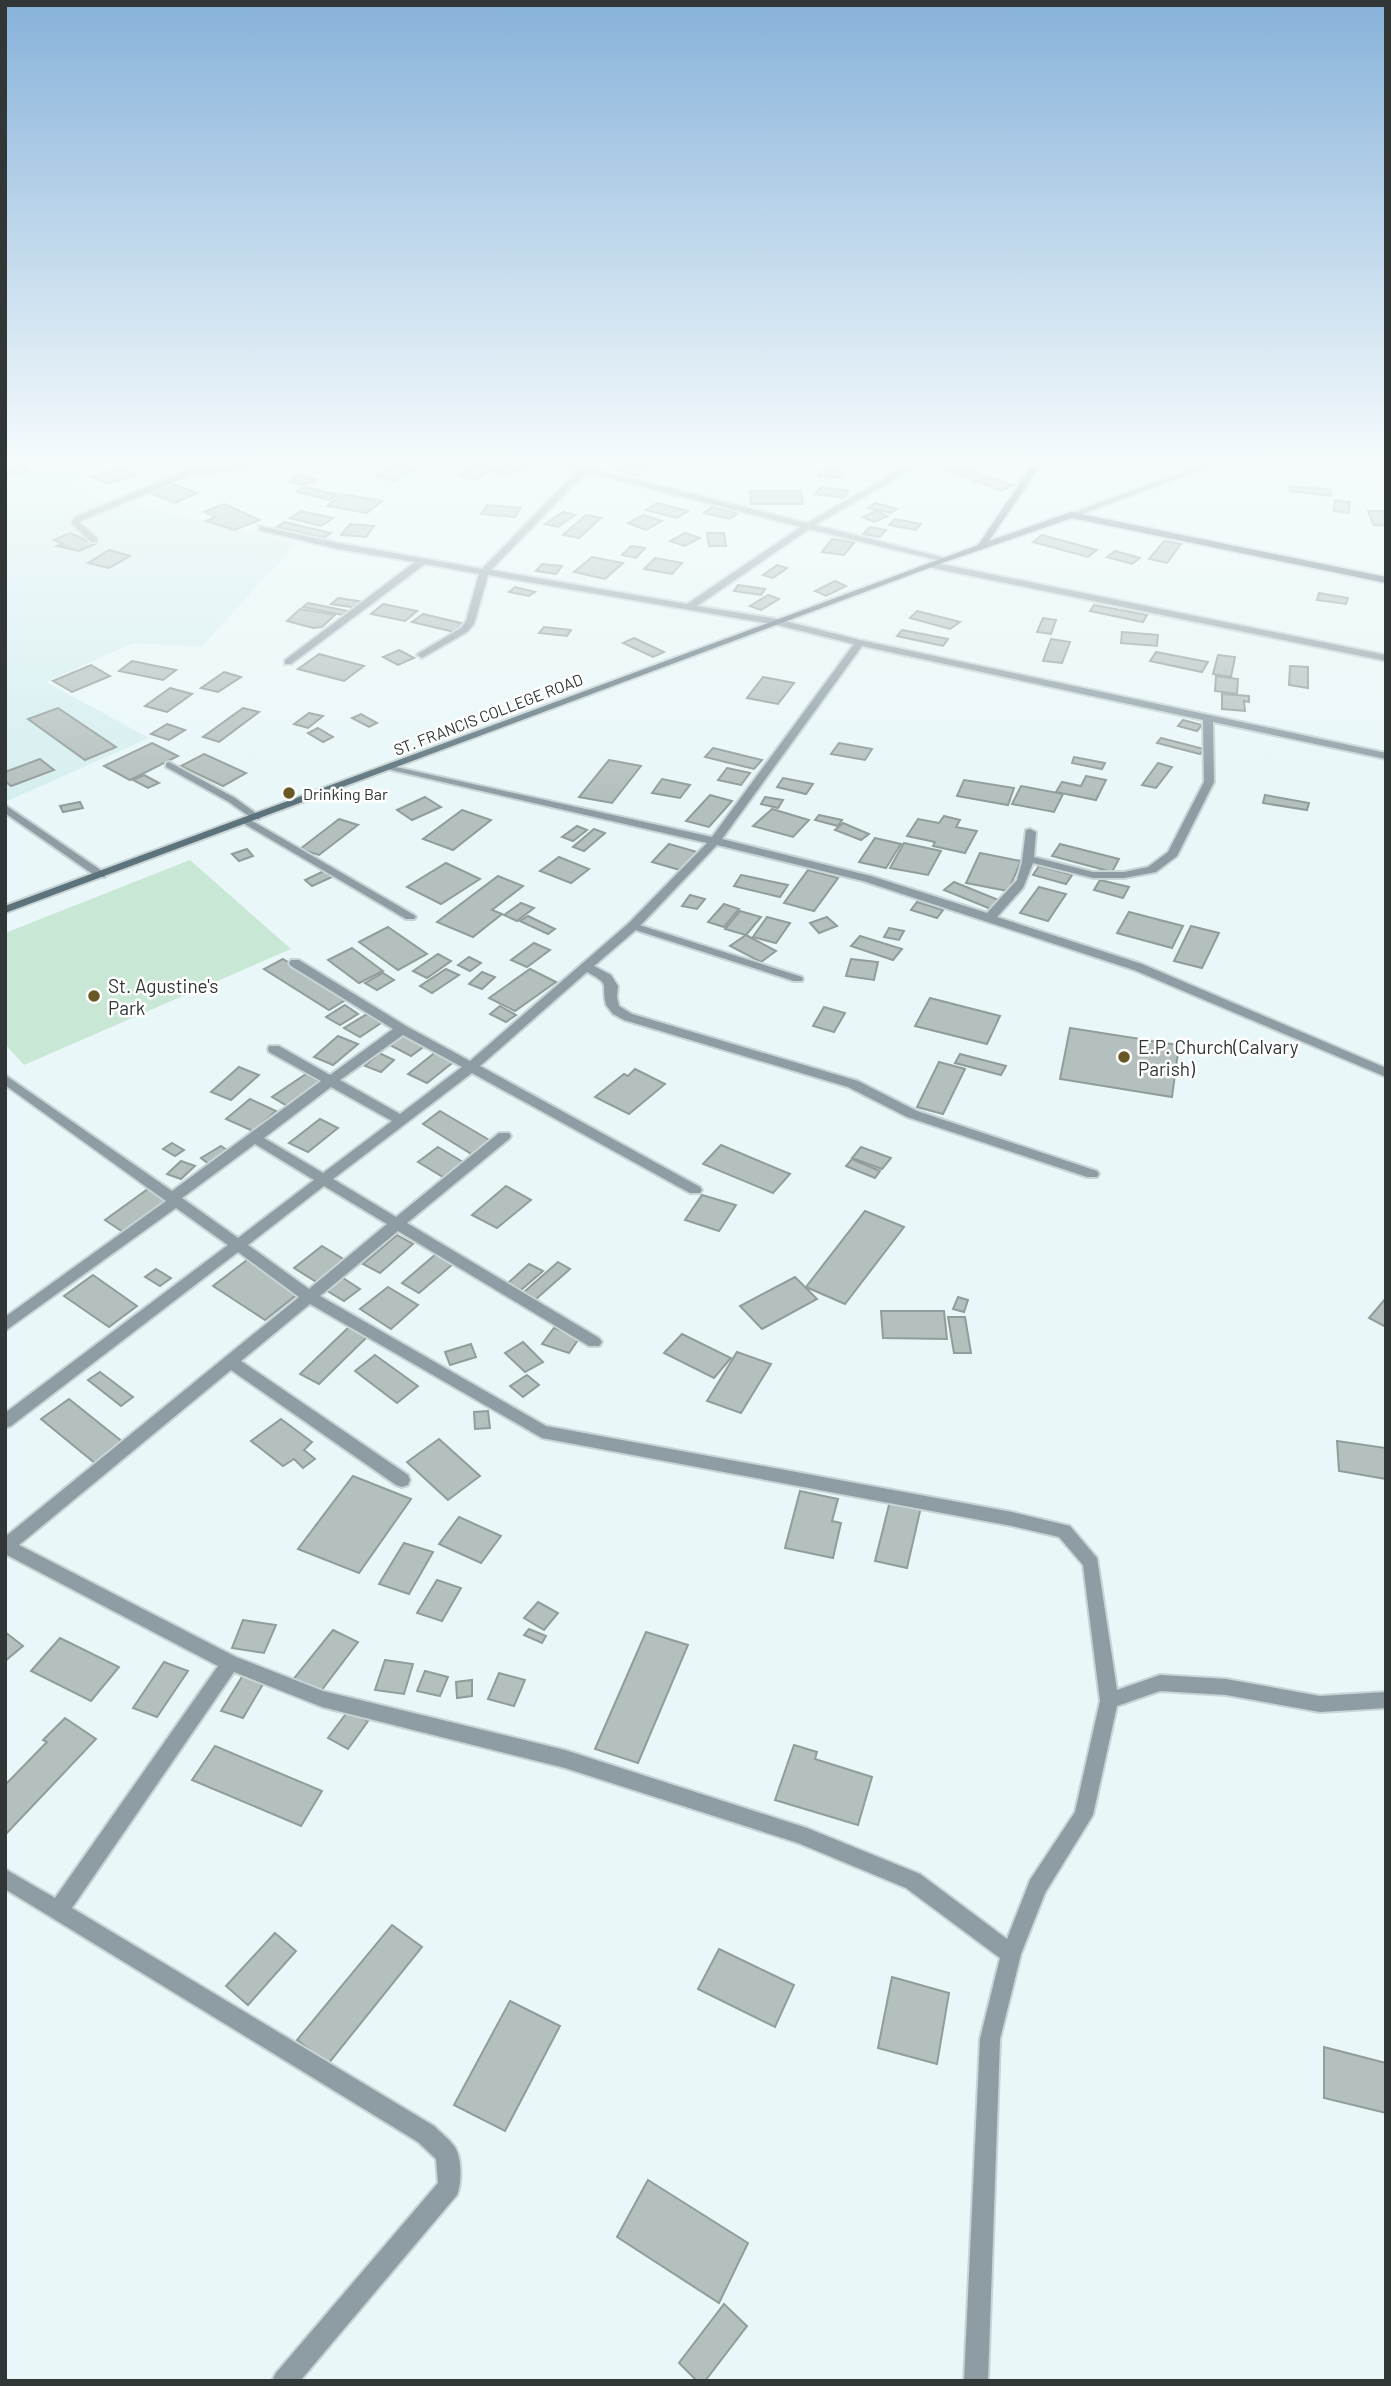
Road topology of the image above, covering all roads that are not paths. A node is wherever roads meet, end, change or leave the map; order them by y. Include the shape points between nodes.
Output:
1 (405, 574) edge
2 (483, 574) edge
3 (498, 574) edge
4 (736, 574) edge
5 (903, 574) edge
6 (994, 574) edge
7 (1359, 574) edge
8 (1386, 580) edge
9 (690, 606) junction
10 (777, 622) junction
11 (860, 643) junction
12 (422, 655) dead end
13 (1386, 658) edge
14 (288, 662) dead end
15 (1208, 720) junction
16 (1386, 756) edge
17 (169, 765) dead end
18 (390, 767) junction
19 (5, 808) edge
20 (252, 819) junction
21 (1030, 832) dead end
22 (715, 841) junction
23 (1029, 859) junction
24 (101, 875) junction
25 (5, 910) edge
26 (410, 917) dead end
27 (990, 917) junction
28 (633, 926) junction
29 (295, 963) dead end
30 (587, 967) junction
31 (798, 979) dead end
32 (402, 1029) junction
33 (274, 1049) dead end
34 (471, 1067) junction
35 (1386, 1073) edge
36 (5, 1079) edge
37 (330, 1080) junction
38 (402, 1121) junction
39 (504, 1136) dead end
40 (256, 1139) junction
41 (1092, 1174) dead end
42 (322, 1180) junction
43 (695, 1190) dead end
44 (174, 1199) junction
45 (397, 1223) junction
46 (237, 1245) junction
47 (307, 1296) junction
48 (5, 1325) edge
49 (594, 1342) dead end
50 (230, 1361) junction
51 (5, 1422) edge
52 (402, 1480) dead end
53 (5, 1546) edge
54 (230, 1663) junction
55 (1386, 1700) edge
56 (1109, 1701) junction
57 (5, 1878) edge
58 (60, 1909) junction
59 (1011, 1954) junction
60 (284, 2381) edge
61 (976, 2381) edge

1 - 14 street
2 - 12 street via 471,622
3 - 9 street
4 - 9 street
5 - 10 main road, ST. FRANCIS COLLEGE ROAD
6 - 13 street
7 - 8 main road
9 - 10 street
10 - 11 street
10 - 18 main road, ST. FRANCIS COLLEGE ROAD
11 - 15 street
11 - 22 street
15 - 16 street
15 - 23 street via 1209,782 1173,854 1152,870 1124,875 1093,875
17 - 20 lane via 232,800
18 - 20 main road, ST. FRANCIS COLLEGE ROAD
18 - 22 street
19 - 24 lane
20 - 24 main road, ST. FRANCIS COLLEGE ROAD
20 - 26 street
21 - 23 street
22 - 27 street via 867,878
22 - 28 street
23 - 27 street via 1029,870 1017,890
24 - 25 main road, ST. FRANCIS COLLEGE ROAD
27 - 35 street via 1138,967
28 - 30 street
28 - 31 lane
29 - 32 street
30 - 34 street
30 - 41 street via 607,978 613,1010 628,1017 830,1076 912,1114
32 - 34 street
32 - 37 street
33 - 37 street
34 - 38 street
34 - 43 street
36 - 44 street
37 - 38 street
37 - 40 street
38 - 42 street
39 - 45 street
40 - 42 street
40 - 44 street
42 - 45 street
42 - 46 street
44 - 46 street
44 - 48 street
45 - 47 street
45 - 49 street
46 - 47 street
46 - 51 street
47 - 50 street
47 - 56 street via 542,1432 1064,1531 1091,1563
50 - 52 street
50 - 53 street
53 - 54 street
54 - 58 street
54 - 59 street via 322,1699 565,1759 800,1834 913,1881
55 - 56 street via 1320,1704 1226,1687 1160,1684
56 - 59 street via 1084,1815 1037,1887
57 - 58 street
58 - 60 street via 426,2134 447,2154 449,2187
59 - 61 street via 990,2039

